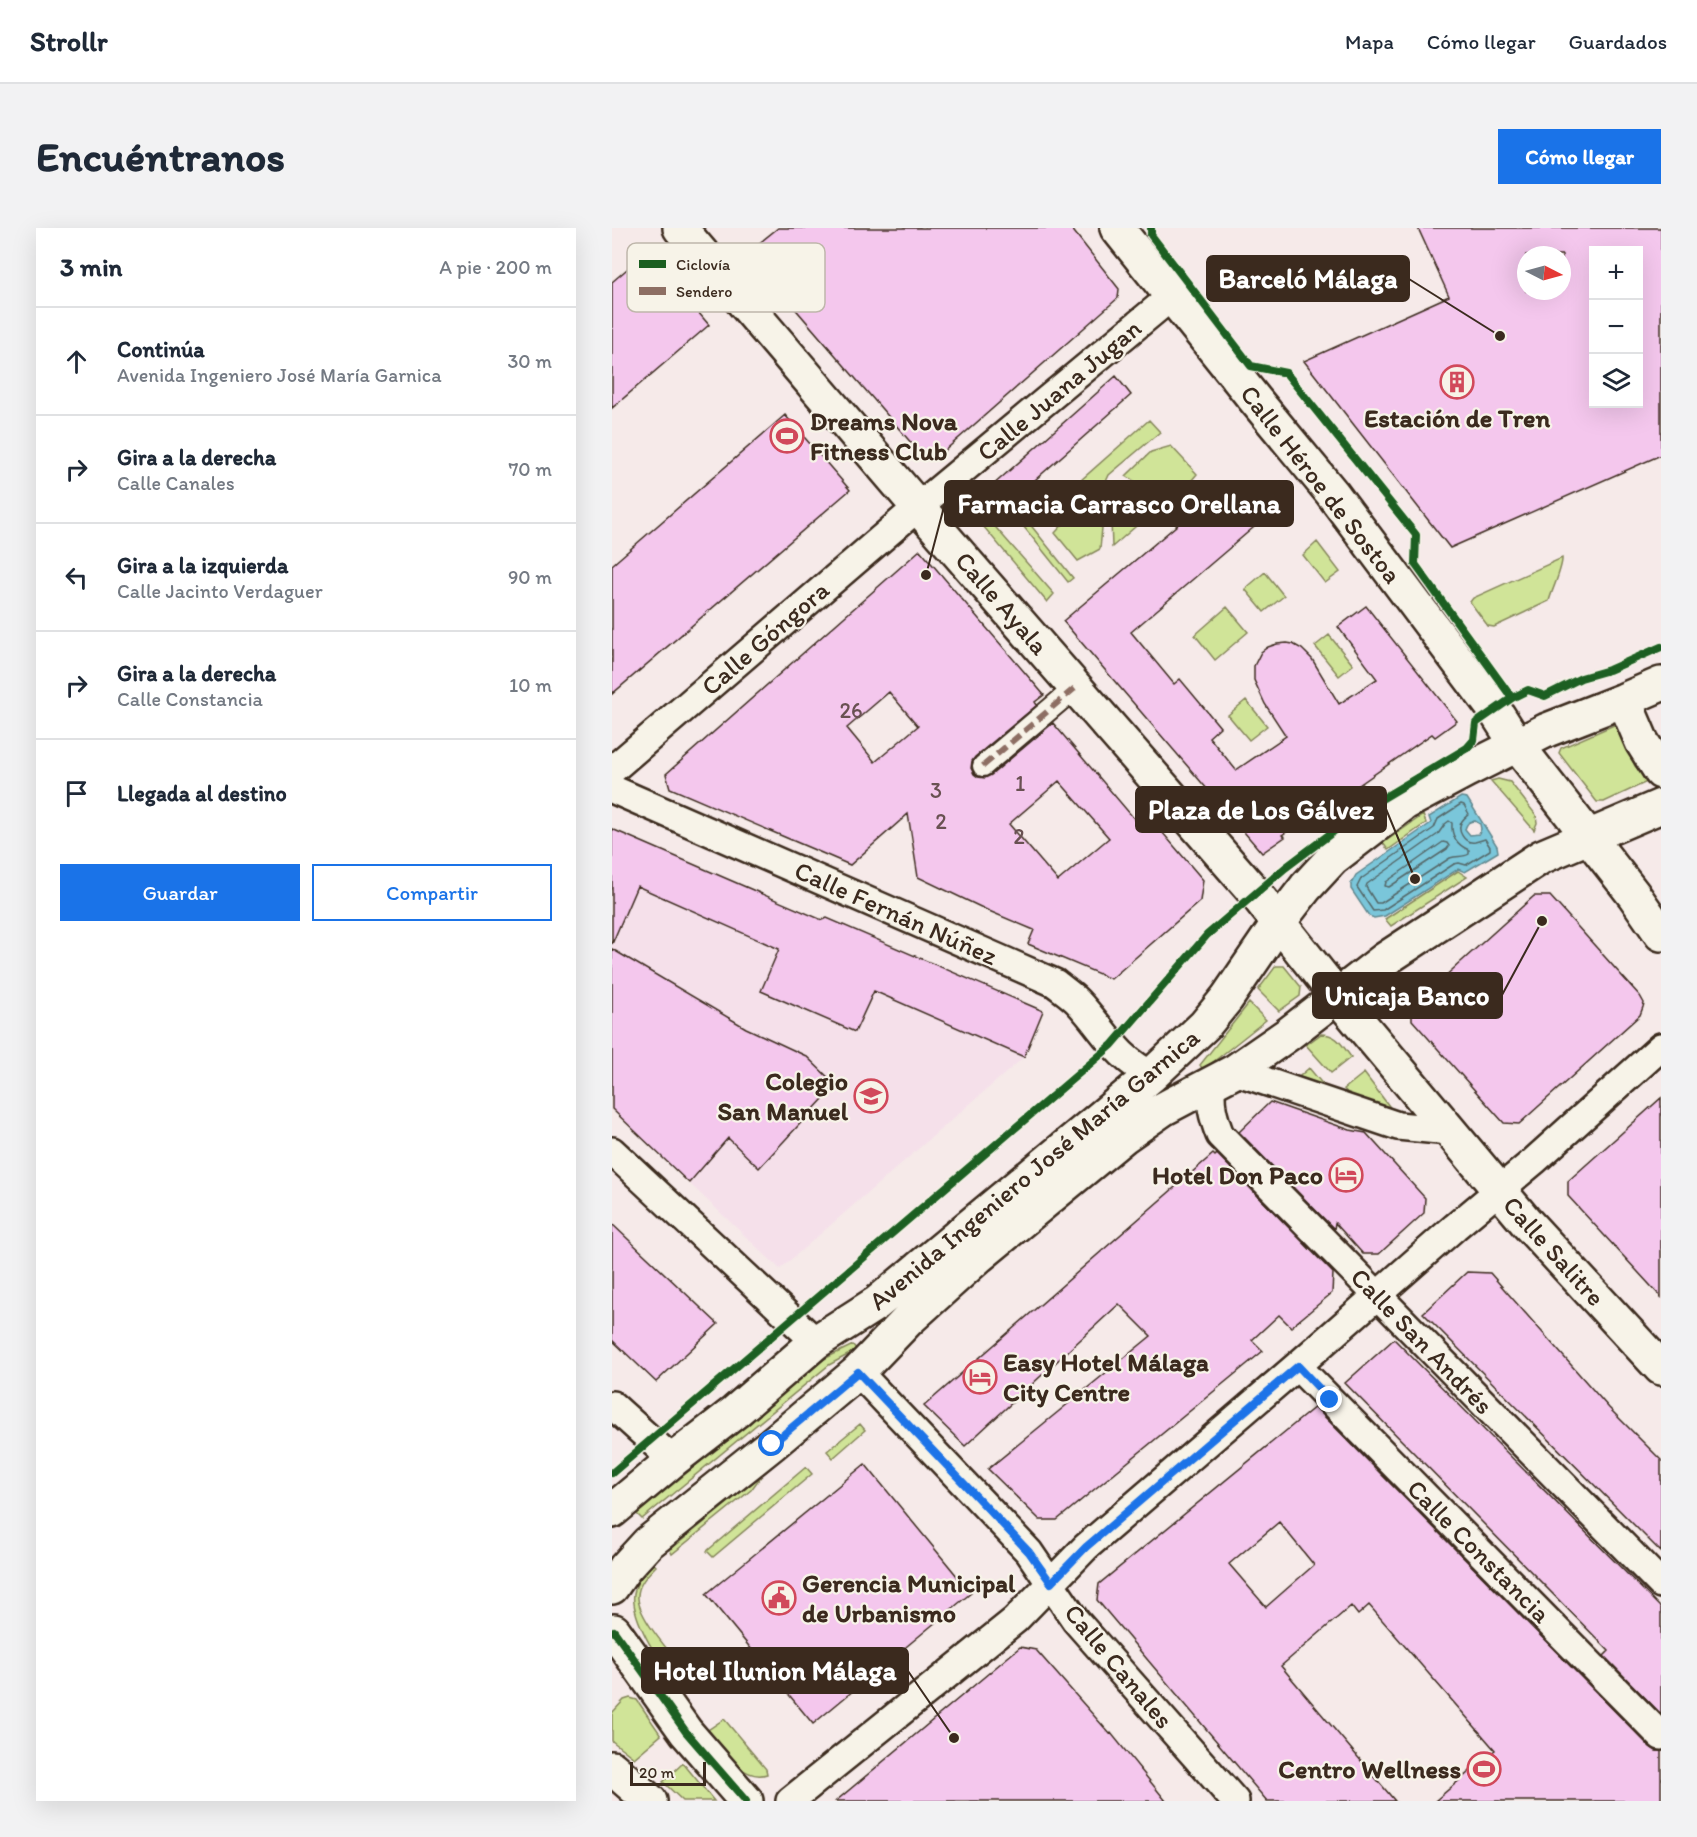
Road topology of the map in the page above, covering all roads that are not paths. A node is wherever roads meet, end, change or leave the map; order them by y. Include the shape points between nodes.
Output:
1 (680, 228) edge
2 (1117, 228) edge
3 (693, 243) edge
4 (1172, 296) junction
5 (752, 312) edge
6 (918, 507) junction
7 (1661, 684) edge
8 (1075, 688) junction
9 (1624, 700) junction
10 (1517, 745) junction
11 (983, 766) dead end
12 (612, 770) edge
13 (1661, 772) edge
14 (612, 789) edge
15 (1661, 806) edge
16 (1588, 836) junction
17 (1279, 922) junction
18 (1661, 934) edge
19 (1337, 996) junction
20 (1661, 1047) edge
21 (1152, 1076) junction
22 (1224, 1077) junction
23 (1449, 1131) junction
24 (612, 1151) edge
25 (1499, 1190) junction
26 (1377, 1296) junction
27 (816, 1342) junction
28 (1298, 1366) junction
29 (1661, 1368) edge
30 (858, 1372) junction
31 (612, 1405) edge
32 (673, 1460) junction
33 (612, 1511) edge
34 (1051, 1583) junction
35 (1661, 1584) edge
36 (612, 1587) edge
37 (613, 1632) edge
38 (1661, 1736) edge
39 (612, 1768) edge
40 (650, 1801) edge
41 (746, 1801) edge
42 (790, 1801) edge
43 (1235, 1801) edge

1 - 3 main road, Calle Ayala
2 - 4 main road, Calle Héroe de Sostoa
4 - 6 street, Calle Juana Jugan
4 - 10 main road, Calle Héroe de Sostoa via 1332,493
5 - 6 main road, Calle Ayala
6 - 8 main road, Calle Ayala
6 - 12 street, Calle Góngora
7 - 9 main road, Avenida Ingeniero José María Garnica
8 - 11 street
8 - 17 main road, Calle Ayala
9 - 10 main road, Avenida Ingeniero José María Garnica
9 - 13 main road
10 - 16 main road, Calle Héroe de Sostoa
10 - 17 main road, Avenida Ingeniero José María Garnica via 1405,803 1332,859
14 - 21 street, Calle Fernán Núñez via 1055,983 1077,1001 1112,1045
15 - 16 main road, Avenida Ingeniero José María Garnica
16 - 18 main road, Calle Héroe de Sostoa
16 - 19 main road, Avenida Ingeniero José María Garnica via 1540,857 1384,960
17 - 19 main road, Calle Ayala
17 - 21 main road, Avenida Ingeniero José María Garnica via 1205,1025
19 - 22 main road, Avenida Ingeniero José María Garnica
19 - 23 main road, Calle Salitre
20 - 25 street
21 - 27 main road, Avenida Ingeniero José María Garnica via 877,1303
22 - 23 street via 1398,1126
22 - 26 street, Calle San Andrés via 1210,1098 1220,1134
22 - 30 main road, Avenida Ingeniero José María Garnica via 1163,1109 1123,1137 979,1256
23 - 25 main road, Calle Salitre
24 - 27 street
25 - 26 street
25 - 29 main road, Calle Salitre
26 - 28 street
26 - 35 street, Calle San Andrés
27 - 32 main road, Avenida Ingeniero José María Garnica
28 - 34 street via 1086,1547
28 - 38 street, Calle Constancia
30 - 34 street, Calle Canales via 1029,1552
30 - 36 main road, Avenida Ingeniero José María Garnica via 648,1543
31 - 32 street
32 - 33 main road, Avenida Ingeniero José María Garnica
34 - 42 street via 1015,1620
34 - 43 street, Calle Canales via 1076,1621
37 - 41 main road via 686,1732
39 - 40 main road

